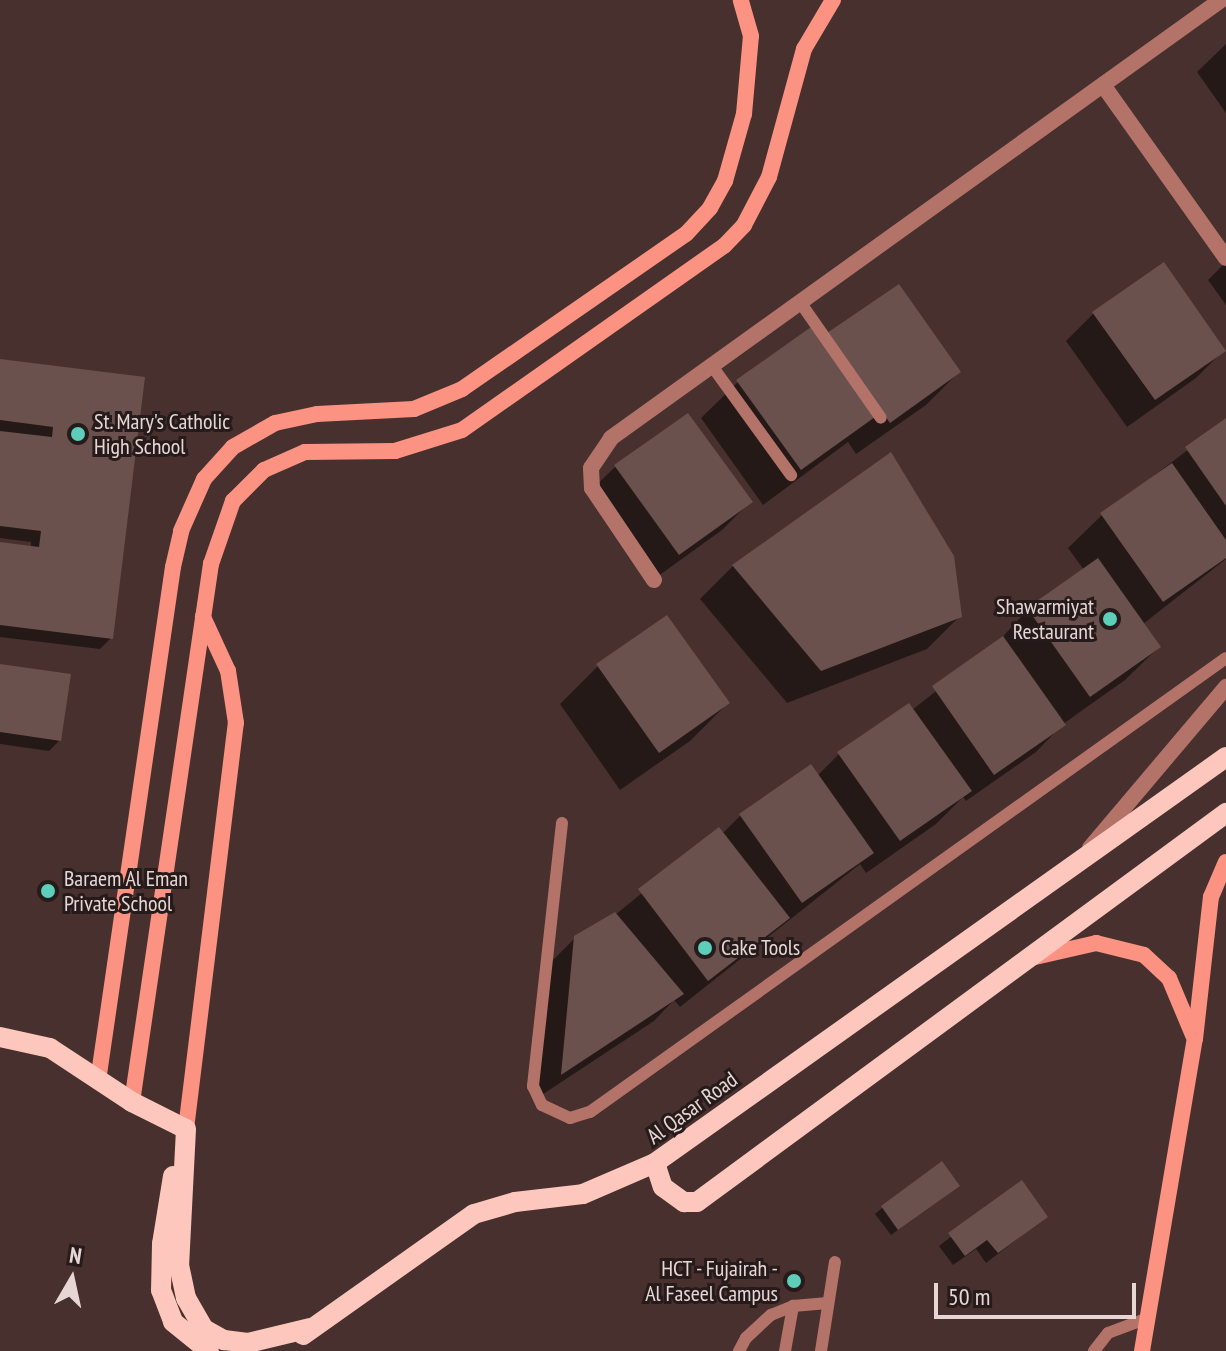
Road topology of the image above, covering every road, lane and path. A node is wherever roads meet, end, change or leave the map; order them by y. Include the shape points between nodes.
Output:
1 (741, 0) edge
2 (833, 0) edge
3 (1221, 0) edge
4 (1103, 85) junction
5 (1226, 258) edge
6 (800, 302) junction
7 (712, 366) junction
8 (881, 418) dead end
9 (791, 475) dead end
10 (654, 580) dead end
11 (203, 617) junction
12 (1226, 658) edge
13 (1226, 687) edge
14 (1226, 757) edge
15 (1226, 813) edge
16 (562, 823) dead end
17 (1079, 862) junction
18 (1226, 862) edge
19 (1026, 959) junction
20 (0, 1037) edge
21 (1195, 1039) junction
22 (98, 1081) junction
23 (132, 1102) junction
24 (186, 1132) junction
25 (655, 1163) junction
26 (835, 1262) dead end
27 (828, 1303) junction
28 (793, 1306) junction
29 (1148, 1318) junction
30 (310, 1328) junction
31 (746, 1338) junction
32 (209, 1351) edge
33 (266, 1351) edge
34 (726, 1351) edge
35 (739, 1351) edge
36 (785, 1351) edge
37 (821, 1351) edge
38 (1094, 1351) edge
39 (1142, 1351) edge

1 - 22 street via 751,36 744,114 725,181 686,234 462,389 414,409 317,414 275,423 233,447 204,479 181,531 173,567
2 - 11 street via 804,49 769,177 744,225 724,246 462,430 395,451 305,452 264,470 247,484 223,521
3 - 4 street
4 - 5 street
4 - 6 street
6 - 7 street
6 - 8 lane
7 - 9 lane
7 - 10 street via 611,438 591,468 592,488 605,514
11 - 23 street
11 - 24 street via 228,671 236,723
12 - 16 lane via 590,1112 570,1118 542,1105 533,1086
13 - 17 street
14 - 17 main road, Al Qasar Road
15 - 19 main road, Al Qasar Road
17 - 25 main road, Al Qasar Road
18 - 21 street via 1211,897
19 - 21 street via 1096,943 1129,948 1169,978
19 - 25 main road, Al Qasar Road via 697,1202 672,1196
20 - 22 main road via 50,1048
21 - 29 street
22 - 23 main road
23 - 24 main road
24 - 30 main road via 179,1265 197,1320 213,1335 236,1343
24 - 32 main road via 178,1147 164,1229 161,1290 173,1322
25 - 30 main road via 583,1194 515,1202 474,1214
26 - 27 lane
27 - 28 lane
27 - 37 lane
28 - 31 lane via 771,1315
28 - 36 lane
29 - 38 lane via 1108,1333
29 - 39 street
30 - 33 main road
31 - 34 lane
31 - 35 lane

